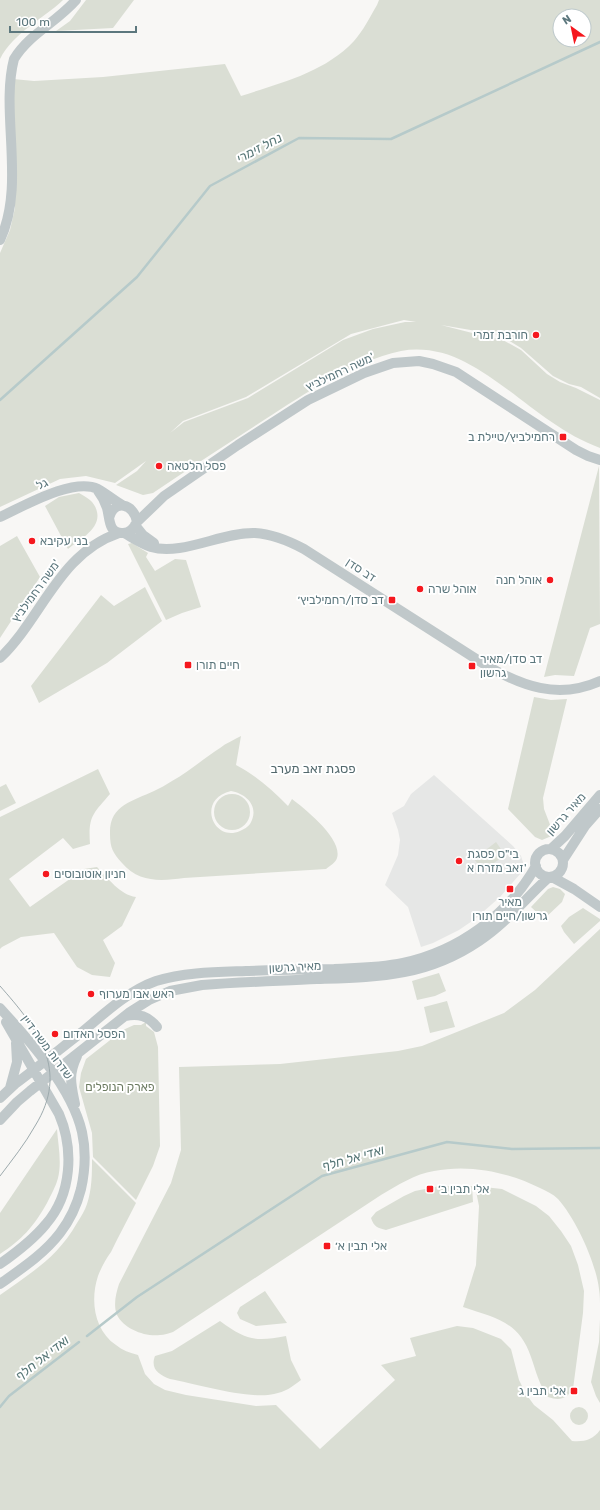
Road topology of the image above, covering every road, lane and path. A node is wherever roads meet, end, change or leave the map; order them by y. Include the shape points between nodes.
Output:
1 (76, 0) edge
2 (0, 240) edge
3 (600, 460) edge
4 (97, 489) junction
5 (164, 496) junction
6 (128, 508) junction
7 (0, 517) edge
8 (109, 521) junction
9 (136, 524) junction
10 (121, 533) junction
11 (96, 542) junction
12 (163, 548) junction
13 (0, 658) edge
14 (600, 681) edge
15 (600, 795) edge
16 (600, 810) edge
17 (551, 849) junction
18 (563, 864) junction
19 (536, 866) junction
20 (550, 877) junction
21 (574, 889) junction
22 (600, 907) edge
23 (0, 1008) edge
24 (0, 1011) edge
25 (125, 1016) junction
26 (157, 1027) dead end
27 (15, 1037) junction
28 (79, 1053) junction
29 (55, 1054) junction
30 (40, 1065) junction
31 (53, 1073) junction
32 (41, 1082) junction
33 (9, 1089) junction
34 (0, 1098) edge
35 (55, 1107) junction
36 (0, 1120) edge
37 (79, 1122) junction
38 (0, 1264) edge
39 (0, 1284) edge

1 - 2 street via 23,47 6,76 2,114 8,203
3 - 5 street, משה רחמילביץ' via 576,450 456,372 433,364 406,361 370,370 308,400
4 - 6 street, גל
4 - 7 street, גל via 79,486 61,490
4 - 8 street via 103,498
5 - 6 street, משה רחמילביץ' via 152,503
5 - 9 street, משה רחמילביץ'
6 - 8 street via 115,508
6 - 9 street via 136,515
8 - 10 street via 112,528
8 - 11 street, משה רחמילביץ'
9 - 10 street via 130,531
9 - 12 street via 143,536
10 - 11 street, משה רחמילביץ'
10 - 12 street, דב סדן via 138,542
11 - 13 street, משה רחמילביץ' via 65,571 20,636
12 - 14 street, דב סדן via 188,547 228,536 255,533 283,540 304,549 506,677 535,687 558,690 581,688
15 - 17 street, מאיר גרשון
16 - 18 street, מאיר גרשון via 582,831
17 - 18 street via 559,853
17 - 19 street via 539,854
18 - 20 street via 559,874
18 - 21 street via 567,880
19 - 20 street via 540,874
19 - 29 street, מאיר גרשון via 522,888 501,912 474,933 427,956 402,963 365,968 220,972 164,979 126,996
20 - 21 street
20 - 25 street, מאיר גרשון via 507,919 479,941 430,966 404,973 366,978 187,987 160,994
21 - 22 street
23 - 30 street, שדרות משה דיין via 36,1051
24 - 27 street, שדרות משה דיין
25 - 26 street via 146,1017
25 - 28 street, מאיר גרשון
27 - 30 street, שדרות משה דיין
27 - 33 street via 17,1062
28 - 31 street, מאיר גרשון
28 - 37 street via 71,1070 70,1080
29 - 30 street, מאיר גרשון
29 - 31 street
30 - 31 street, שדרות משה דיין
30 - 32 street
30 - 33 street, מאיר גרשון
31 - 32 street, מאיר גרשון
31 - 35 street
31 - 37 street, שדרות משה דיין via 72,1104
32 - 35 street
32 - 36 street, מאיר גרשון
33 - 34 street, מאיר גרשון
35 - 38 street via 64,1125 68,1144 67,1177 60,1200 53,1215 41,1230
37 - 39 street, שדרות משה דיין via 84,1142 84,1166 79,1195 72,1215 43,1252

